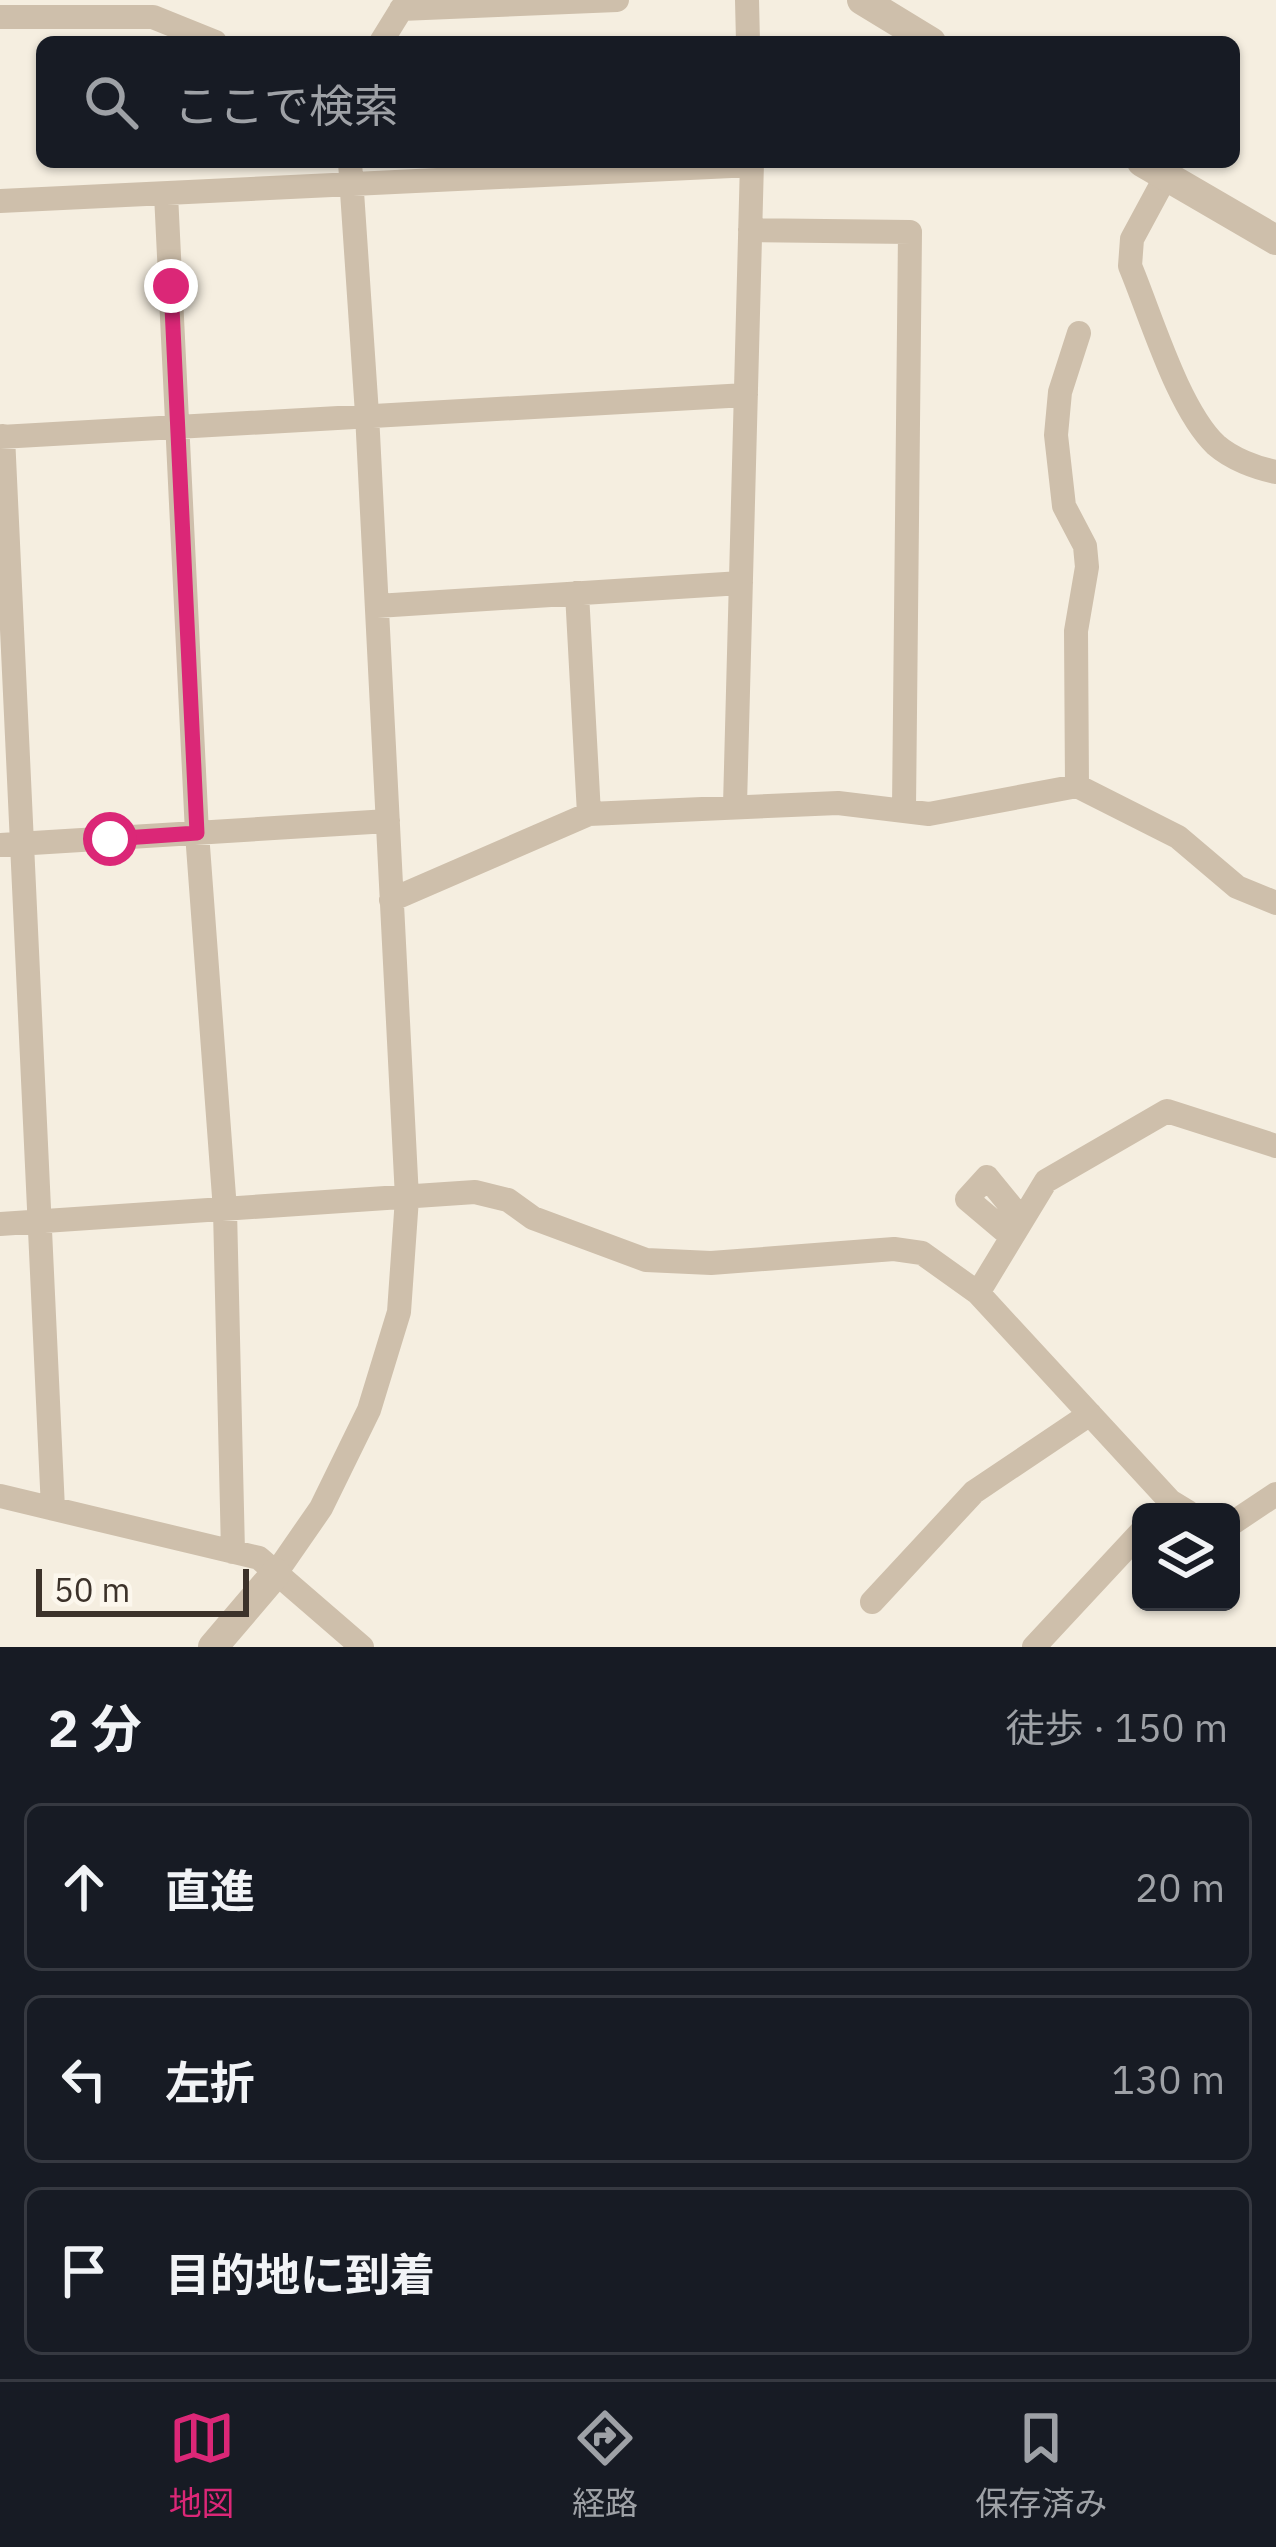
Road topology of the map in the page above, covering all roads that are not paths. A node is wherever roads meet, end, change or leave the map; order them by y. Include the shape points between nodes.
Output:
1 (617, 0) edge
2 (747, 0) edge
3 (862, 0) edge
4 (404, 4) edge
5 (28, 9) edge
6 (0, 17) edge
7 (199, 36) edge
8 (385, 36) edge
9 (748, 36) edge
10 (921, 36) edge
11 (551, 168) edge
12 (752, 168) edge
13 (1154, 169) edge
14 (350, 172) edge
15 (166, 194) junction
16 (0, 201) edge
17 (750, 230) junction
18 (1276, 240) edge
19 (1078, 333) dead end
20 (746, 395) junction
21 (367, 414) junction
22 (178, 425) junction
23 (2, 436) edge
24 (1276, 472) edge
25 (741, 583) junction
26 (578, 593) junction
27 (377, 606) junction
28 (1077, 786) junction
29 (735, 805) junction
30 (904, 808) junction
31 (589, 814) junction
32 (388, 821) junction
33 (197, 833) junction
34 (11, 844) edge
35 (391, 900) junction
36 (1276, 903) edge
37 (1276, 1146) edge
38 (407, 1198) junction
39 (224, 1210) junction
40 (40, 1222) junction
41 (0, 1224) edge
42 (978, 1293) junction
43 (1090, 1414) junction
44 (1276, 1494) edge
45 (0, 1496) edge
46 (1168, 1503) edge
47 (53, 1509) junction
48 (1240, 1518) edge
49 (1132, 1542) edge
50 (233, 1552) junction
51 (276, 1574) junction
52 (872, 1602) dead end
53 (213, 1647) edge
54 (362, 1647) edge
55 (1034, 1647) edge

1 - 4 street
2 - 9 street
3 - 10 street
4 - 8 street
5 - 6 street
5 - 7 street via 153,17
11 - 14 street
12 - 17 street
13 - 18 street
13 - 24 street via 1130,266 1194,420 1219,448
14 - 15 street
14 - 21 street
15 - 16 street
15 - 22 street
17 - 20 street
17 - 30 street via 910,232
19 - 28 street via 1056,434 1064,506 1087,567 1076,631
20 - 21 street
20 - 25 street
21 - 22 street
21 - 27 street
22 - 23 street
22 - 33 street
23 - 34 street
25 - 26 street
25 - 29 street
26 - 27 street
26 - 31 street
27 - 32 street
28 - 30 street via 929,814
28 - 36 street via 1178,837 1237,887
29 - 30 street
29 - 31 street
31 - 35 street
32 - 33 street
32 - 35 street
33 - 34 street
33 - 39 street
34 - 40 street
35 - 38 street
37 - 42 street via 1167,1111 1046,1180
38 - 39 street
38 - 42 street via 475,1192 508,1200 533,1218 646,1260 922,1253
38 - 51 street via 399,1312 369,1410 321,1508
39 - 40 street
39 - 50 street
40 - 41 street
40 - 47 street
42 - 43 street
43 - 46 street
43 - 52 street via 974,1492
44 - 48 street
45 - 47 street
47 - 50 street
49 - 55 street
50 - 51 street via 259,1558
51 - 53 street
51 - 54 street

